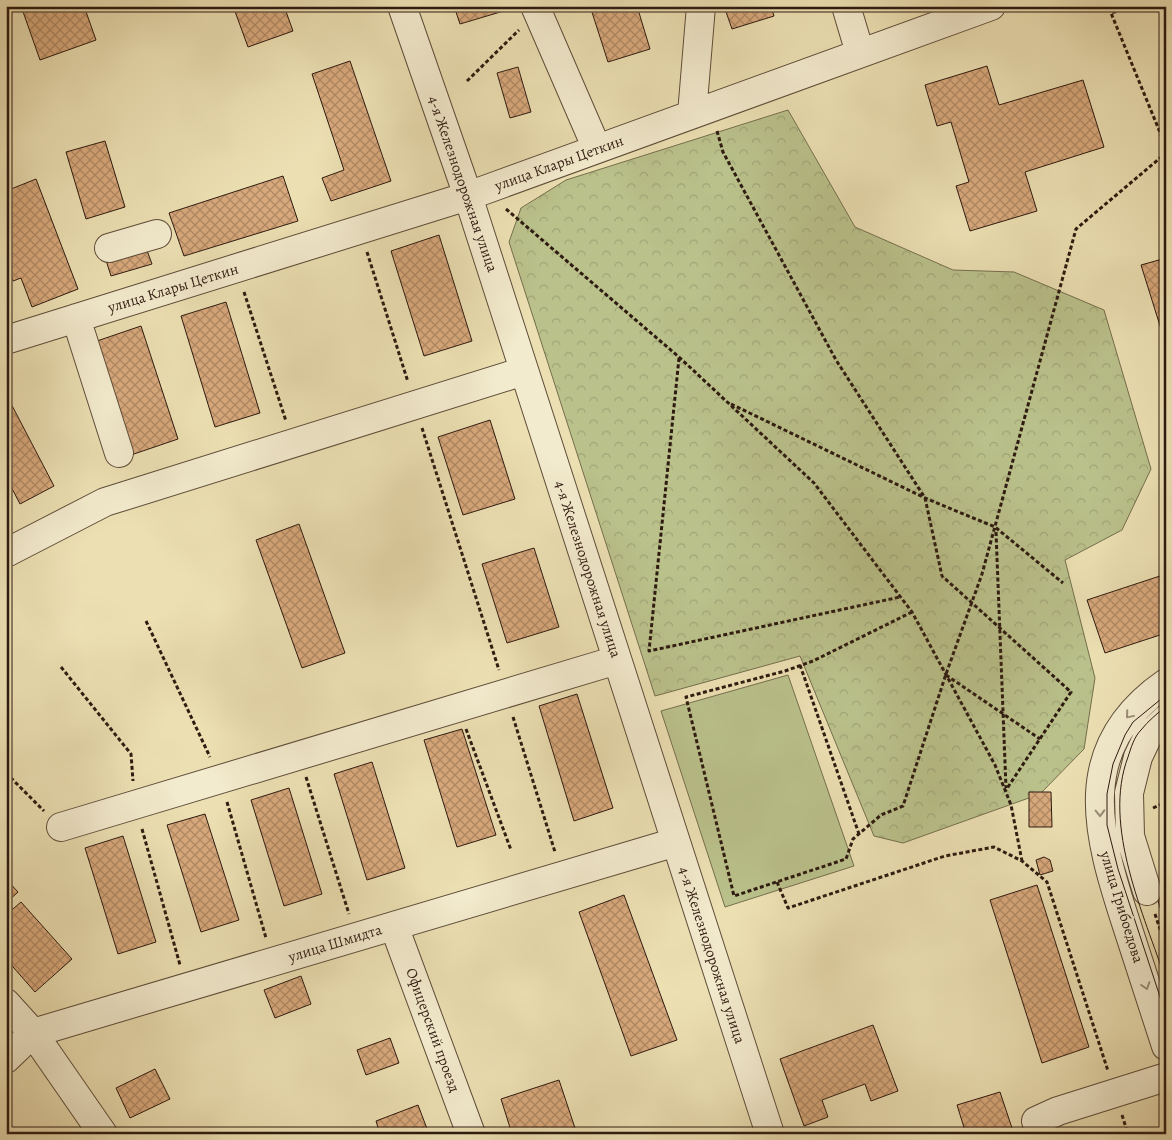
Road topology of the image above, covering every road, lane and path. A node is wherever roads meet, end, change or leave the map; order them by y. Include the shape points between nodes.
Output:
1 (402, 6) edge
2 (701, 6) edge
3 (846, 6) edge
4 (991, 6) edge
5 (1135, 6) edge
6 (536, 9) edge
7 (860, 53) junction
8 (467, 81) dead end
9 (692, 114) junction
10 (1166, 148) edge
11 (597, 149) junction
12 (724, 152) dead end
13 (1166, 154) edge
14 (468, 196) junction
15 (502, 205) dead end
16 (158, 234) dead end
17 (109, 248) dead end
18 (366, 249) dead end
19 (243, 288) dead end
20 (76, 318) junction
21 (6, 340) edge
22 (680, 357) junction
23 (524, 371) junction
24 (728, 402) junction
25 (415, 406) junction
26 (293, 443) junction
27 (118, 453) dead end
28 (925, 498) junction
29 (995, 527) junction
30 (6, 553) edge
31 (1063, 583) dead end
32 (900, 597) junction
33 (972, 603) junction
34 (912, 612) junction
35 (146, 621) dead end
36 (999, 628) junction
37 (617, 660) junction
38 (800, 666) junction
39 (61, 667) dead end
40 (946, 674) junction
41 (1166, 683) edge
42 (506, 693) junction
43 (458, 708) junction
44 (1003, 713) junction
45 (1166, 719) edge
46 (1040, 739) junction
47 (299, 755) junction
48 (6, 773) edge
49 (220, 779) junction
50 (1006, 791) junction
51 (135, 804) junction
52 (61, 827) joint
53 (859, 834) junction
54 (676, 842) junction
55 (511, 850) dead end
56 (557, 857) dead end
57 (1022, 862) junction
58 (777, 882) junction
59 (1147, 891) joint
60 (351, 920) dead end
61 (394, 926) junction
62 (1166, 930) edge
63 (1161, 932) junction
64 (268, 946) dead end
65 (1166, 947) edge
66 (182, 972) dead end
67 (6, 1003) edge
68 (33, 1033) junction
69 (1166, 1046) edge
70 (6, 1059) edge
71 (1166, 1077) edge
72 (1115, 1093) junction
73 (103, 1134) edge
74 (471, 1134) edge
75 (770, 1134) edge
76 (1040, 1134) edge
77 (1128, 1134) edge

1 - 14 street, 4-я Железнодорожная улица
2 - 9 street
3 - 7 street
4 - 7 street, улица Клары Цеткин
5 - 10 path via 1111,13
6 - 8 path
6 - 11 street
7 - 9 street, улица Клары Цеткин
9 - 11 street, улица Клары Цеткин
11 - 14 street, улица Клары Цеткин
12 - 28 path via 836,360
13 - 29 path via 1076,229
14 - 20 street, улица Клары Цеткин
14 - 23 street, 4-я Железнодорожная улица
15 - 22 path
16 - 17 street
18 - 25 path
19 - 26 path
20 - 21 street, улица Клары Цеткин
20 - 27 street
22 - 24 path
22 - 32 path via 649,651
23 - 25 street
23 - 37 street, 4-я Железнодорожная улица
24 - 28 path
24 - 32 path via 814,483
25 - 26 street
25 - 42 path
26 - 30 street via 105,502
28 - 29 path
28 - 33 path via 942,576
29 - 31 path
29 - 33 path
29 - 36 path
32 - 34 path
33 - 36 path
33 - 40 path
34 - 38 path
34 - 40 path
35 - 49 path
36 - 44 path
36 - 46 path via 1070,692
37 - 42 street
37 - 54 street, 4-я Железнодорожная улица
38 - 53 path
38 - 58 path via 686,697 734,896
39 - 51 path via 131,754
40 - 44 path
40 - 50 path
40 - 53 path via 903,806 881,816
41 -> 69 street, улица Грибоедова via 1145,697 1115,735 1104,764 1100,812 1102,839 1114,885
42 - 43 street
42 - 56 path
43 - 47 street
43 - 55 path
44 - 46 path
44 - 50 path
45 - 59 street via 1148,736 1138,757 1129,793 1130,836
46 - 50 path
47 - 49 street
47 - 60 path
48 - 52 path
49 - 51 street
49 - 64 path
50 - 57 path
51 - 52 street
51 - 66 path
53 - 58 path via 853,839 846,859
54 - 61 street, улица Шмидта
54 - 75 street, 4-я Железнодорожная улица
57 - 58 path via 994,847 945,856 788,908
57 - 72 path via 1047,882
59 - 63 path
61 - 68 street, улица Шмидта
61 - 74 street, Офицерский проезд
62 - 63 path
63 - 65 path
67 - 68 street
68 - 70 street
68 - 73 street
71 - 72 street
72 - 76 street via 1036,1121
72 - 77 path

